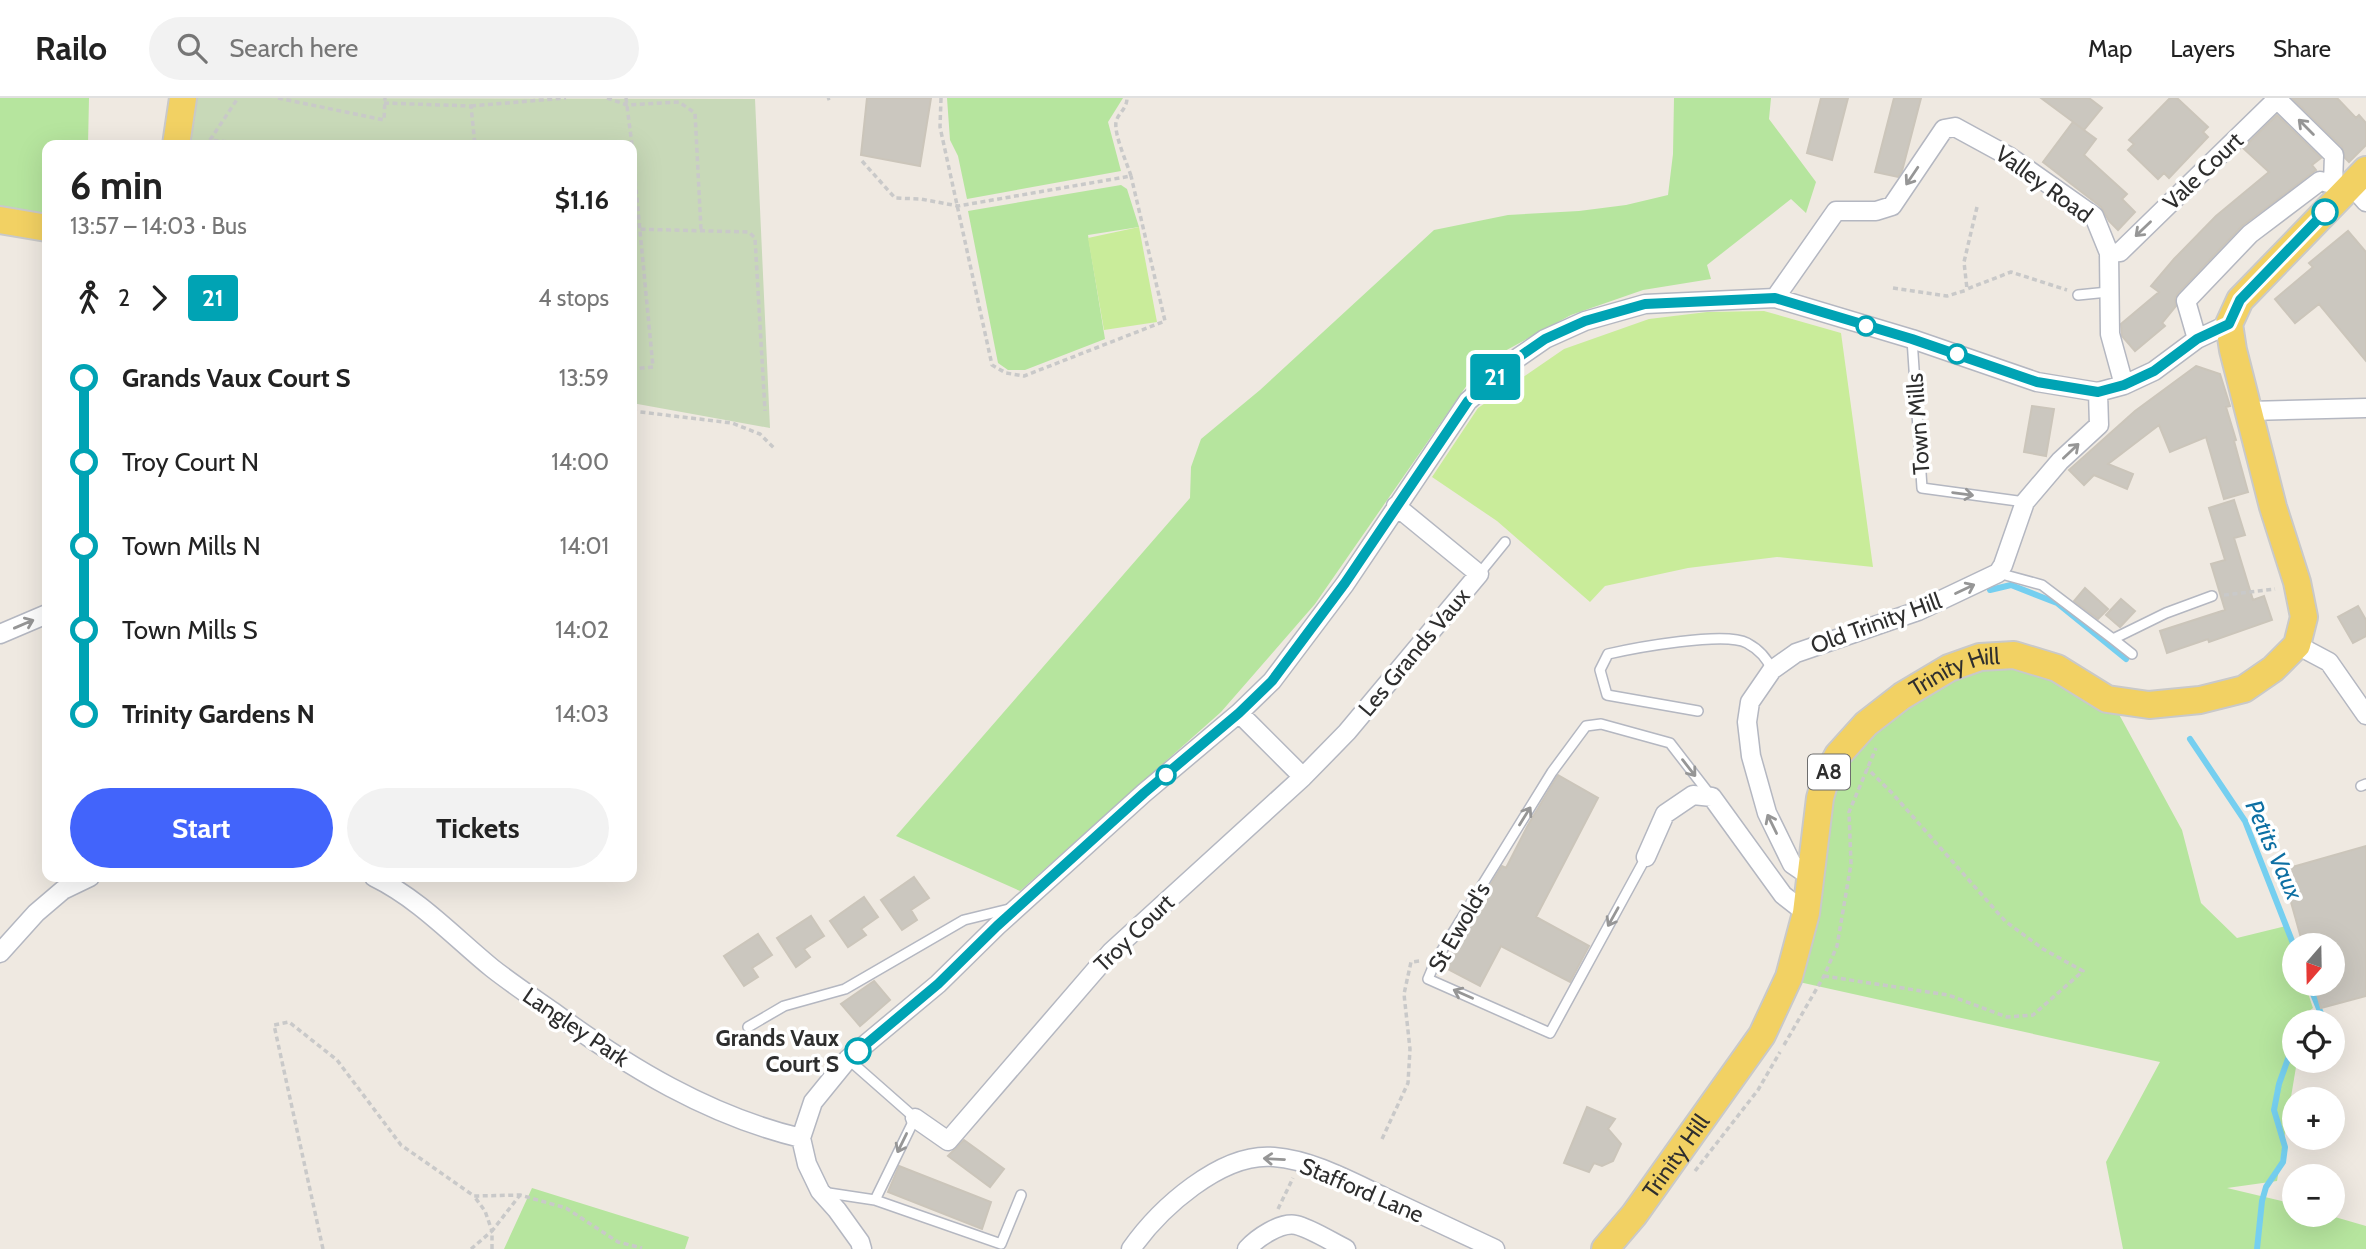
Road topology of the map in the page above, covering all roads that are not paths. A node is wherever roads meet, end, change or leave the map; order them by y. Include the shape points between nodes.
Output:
1 (183, 98) edge
2 (177, 140) edge
3 (2352, 187) edge
4 (0, 220) edge
5 (42, 227) edge
6 (2109, 253) junction
7 (2109, 292) junction
8 (2078, 295) road end
9 (1775, 298) junction
10 (2229, 324) junction
11 (1912, 339) junction
12 (2197, 339) junction
13 (2124, 385) junction
14 (2098, 392) junction
15 (2366, 408) edge
16 (2249, 411) junction
17 (2025, 502) junction
18 (1396, 506) junction
19 (1505, 542) dead end
20 (1998, 573) junction
21 (1479, 575) junction
22 (2212, 596) road end
23 (42, 616) edge
24 (0, 634) edge
25 (2113, 639) junction
26 (2297, 645) junction
27 (2132, 653) dead end
28 (1772, 670) junction
29 (1698, 711) dead end
30 (1239, 713) junction
31 (2366, 715) edge
32 (1303, 776) junction
33 (1712, 797) junction
34 (1646, 857) joint
35 (1811, 877) junction
36 (80, 882) edge
37 (384, 882) edge
38 (1018, 907) junction
39 (1806, 913) junction
40 (0, 953) edge
41 (748, 1027) dead end
42 (848, 1059) junction
43 (915, 1118) junction
44 (801, 1138) junction
45 (820, 1191) junction
46 (1021, 1195) dead end
47 (875, 1200) junction
48 (862, 1249) edge
49 (1131, 1249) edge
50 (1247, 1249) edge
51 (1346, 1249) edge
52 (1495, 1249) edge
53 (1605, 1249) edge

1 - 2 main road
3 -> 6 street, Vale Court via 2334,155 2277,99 2120,252
3 - 10 main road via 2240,300
3 - 12 street via 2320,181 2250,234 2186,301
4 - 5 main road
6 - 7 street, Valley Road
6 -> 9 street, Valley Road via 2094,216 2010,157 1955,127 1944,129 1892,206 1876,211 1836,211
7 - 8 lane
7 - 13 street, Valley Road via 2110,334
9 - 11 street
9 - 18 street via 1645,304 1585,321 1545,339 1468,401
10 - 12 street
10 - 16 main road
11 - 14 street via 2037,382
11 -> 17 lane, Town Mills via 1922,488
12 - 13 street via 2154,371
13 - 14 street
17 -> 14 street via 2099,425
15 - 16 street
16 - 26 main road via 2297,582 2304,617
17 - 20 street
18 - 21 street, Les Grands Vaux
18 - 30 street via 1308,634 1272,681
19 - 21 lane
20 - 25 lane via 2042,585
28 -> 20 street, Old Trinity Hill via 1796,653 1918,611
21 - 32 street, Les Grands Vaux via 1347,732
22 - 25 lane
24 -> 23 street
25 - 27 lane
26 - 31 street via 2329,662
26 - 35 main road, Trinity Hill / A8 via 2244,689 2200,700 2149,705 2107,699 2057,668 2014,655 1980,657 1949,668 1866,724 1838,755 1820,798
28 - 29 lane via 1767,657 1746,642 1722,638 1608,654 1600,670 1607,695
35 -> 28 street, Old Trinity Hill via 1792,864 1787,854 1767,813 1751,756 1747,722 1751,702
30 - 32 street
30 - 38 street
32 - 43 street, Troy Court via 1111,953 948,1141
33 - 34 street via 1693,795 1665,814
34 -> 33 lane, St Ewold's via 1550,1033 1428,979 1552,772 1586,726 1601,724 1670,743
33 - 39 street via 1783,895
35 - 39 main road, Trinity Hill / A8
36 - 40 street via 36,913
37 - 44 street, Langley Park via 595,1043 666,1086 739,1119
38 - 41 lane via 964,920 845,989 784,1006
38 - 42 street via 938,984
39 - 53 main road, Trinity Hill / A8 via 1789,977 1762,1035
42 - 43 lane
42 - 44 street via 813,1102
43 -> 47 lane
44 - 45 street
45 - 47 lane
45 - 48 street
46 - 47 lane via 1001,1244
52 -> 49 street, Stafford Lane via 1357,1184 1301,1162 1272,1157 1240,1161 1202,1180 1172,1204
50 - 51 street via 1278,1228 1294,1225

